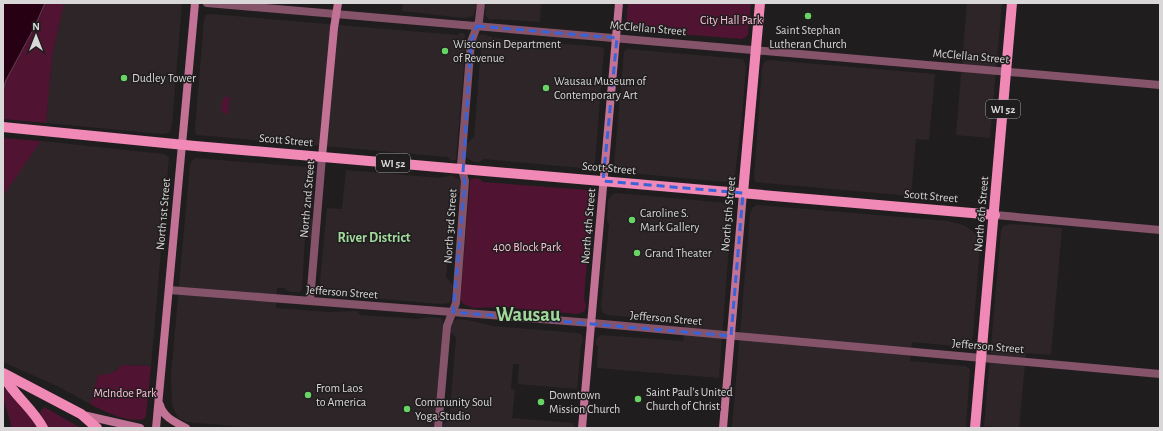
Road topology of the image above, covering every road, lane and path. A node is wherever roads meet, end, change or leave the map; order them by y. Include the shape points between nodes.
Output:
1 (195, 3) edge
2 (206, 3) edge
3 (338, 3) edge
4 (481, 3) edge
5 (619, 3) edge
6 (760, 3) edge
7 (1012, 3) edge
8 (335, 14) junction
9 (477, 26) junction
10 (617, 38) junction
11 (756, 49) junction
12 (1006, 71) junction
13 (1160, 85) edge
14 (3, 127) edge
15 (182, 145) junction
16 (322, 157) junction
17 (462, 169) junction
18 (604, 181) junction
19 (743, 193) junction
20 (995, 215) junction
21 (1160, 230) edge
22 (169, 290) junction
23 (310, 302) junction
24 (454, 312) junction
25 (592, 323) junction
26 (731, 336) junction
27 (981, 357) junction
28 (3, 374) edge
29 (1160, 374) edge
30 (159, 404) junction
31 (81, 414) junction
32 (43, 428) edge
33 (97, 428) edge
34 (140, 428) edge
35 (156, 428) edge
36 (186, 428) edge
37 (438, 428) edge
38 (582, 428) edge
39 (723, 428) edge
40 (975, 428) edge

1 - 15 street, North 1st Street
2 - 8 street, McClellan Street
3 - 8 street, North 2nd Street
4 - 9 street, North 3rd Street
5 - 10 street, North 4th Street
6 - 11 main road, North 5th Street
7 - 12 main road, North 6th Street / WI 52
8 - 9 street, McClellan Street
8 - 16 street, North 2nd Street
9 - 10 street, McClellan Street
9 - 17 street, North 3rd Street via 470,42
10 - 11 street, McClellan Street
10 - 18 street, North 4th Street
11 - 12 street, McClellan Street
11 - 19 main road, North 5th Street
12 - 13 street, McClellan Street
12 - 20 main road, North 6th Street / WI 52
14 - 15 main road, Scott Street / WI 52
15 - 16 main road, Scott Street / WI 52
15 - 22 street, North 1st Street
16 - 17 main road, Scott Street / WI 52
16 - 23 street, North 2nd Street
17 - 18 main road, Scott Street / WI 52
17 - 24 street, North 3rd Street via 465,183
18 - 19 main road, Scott Street / WI 52
18 - 25 street, North 4th Street
19 - 20 main road, Scott Street
19 - 26 street, North 5th Street
20 - 21 street, Scott Street
20 - 27 main road, North 6th Street / WI 52
22 - 23 street, Jefferson Street
22 - 30 street, North 1st Street
23 - 24 street, Jefferson Street
24 - 25 street, Jefferson Street
24 - 37 street, North 3rd Street via 447,328
25 - 26 street, Jefferson Street
25 - 38 street, North 4th Street
26 - 27 street, Jefferson Street
26 - 39 street, North 5th Street
27 - 29 street, Jefferson Street
27 - 40 main road, North 6th Street / WI 52
28 - 31 main road
28 - 32 main road via 10,387 31,409
30 - 35 street, North 1st Street
30 - 36 street via 166,416
31 - 33 main road
31 - 34 street

